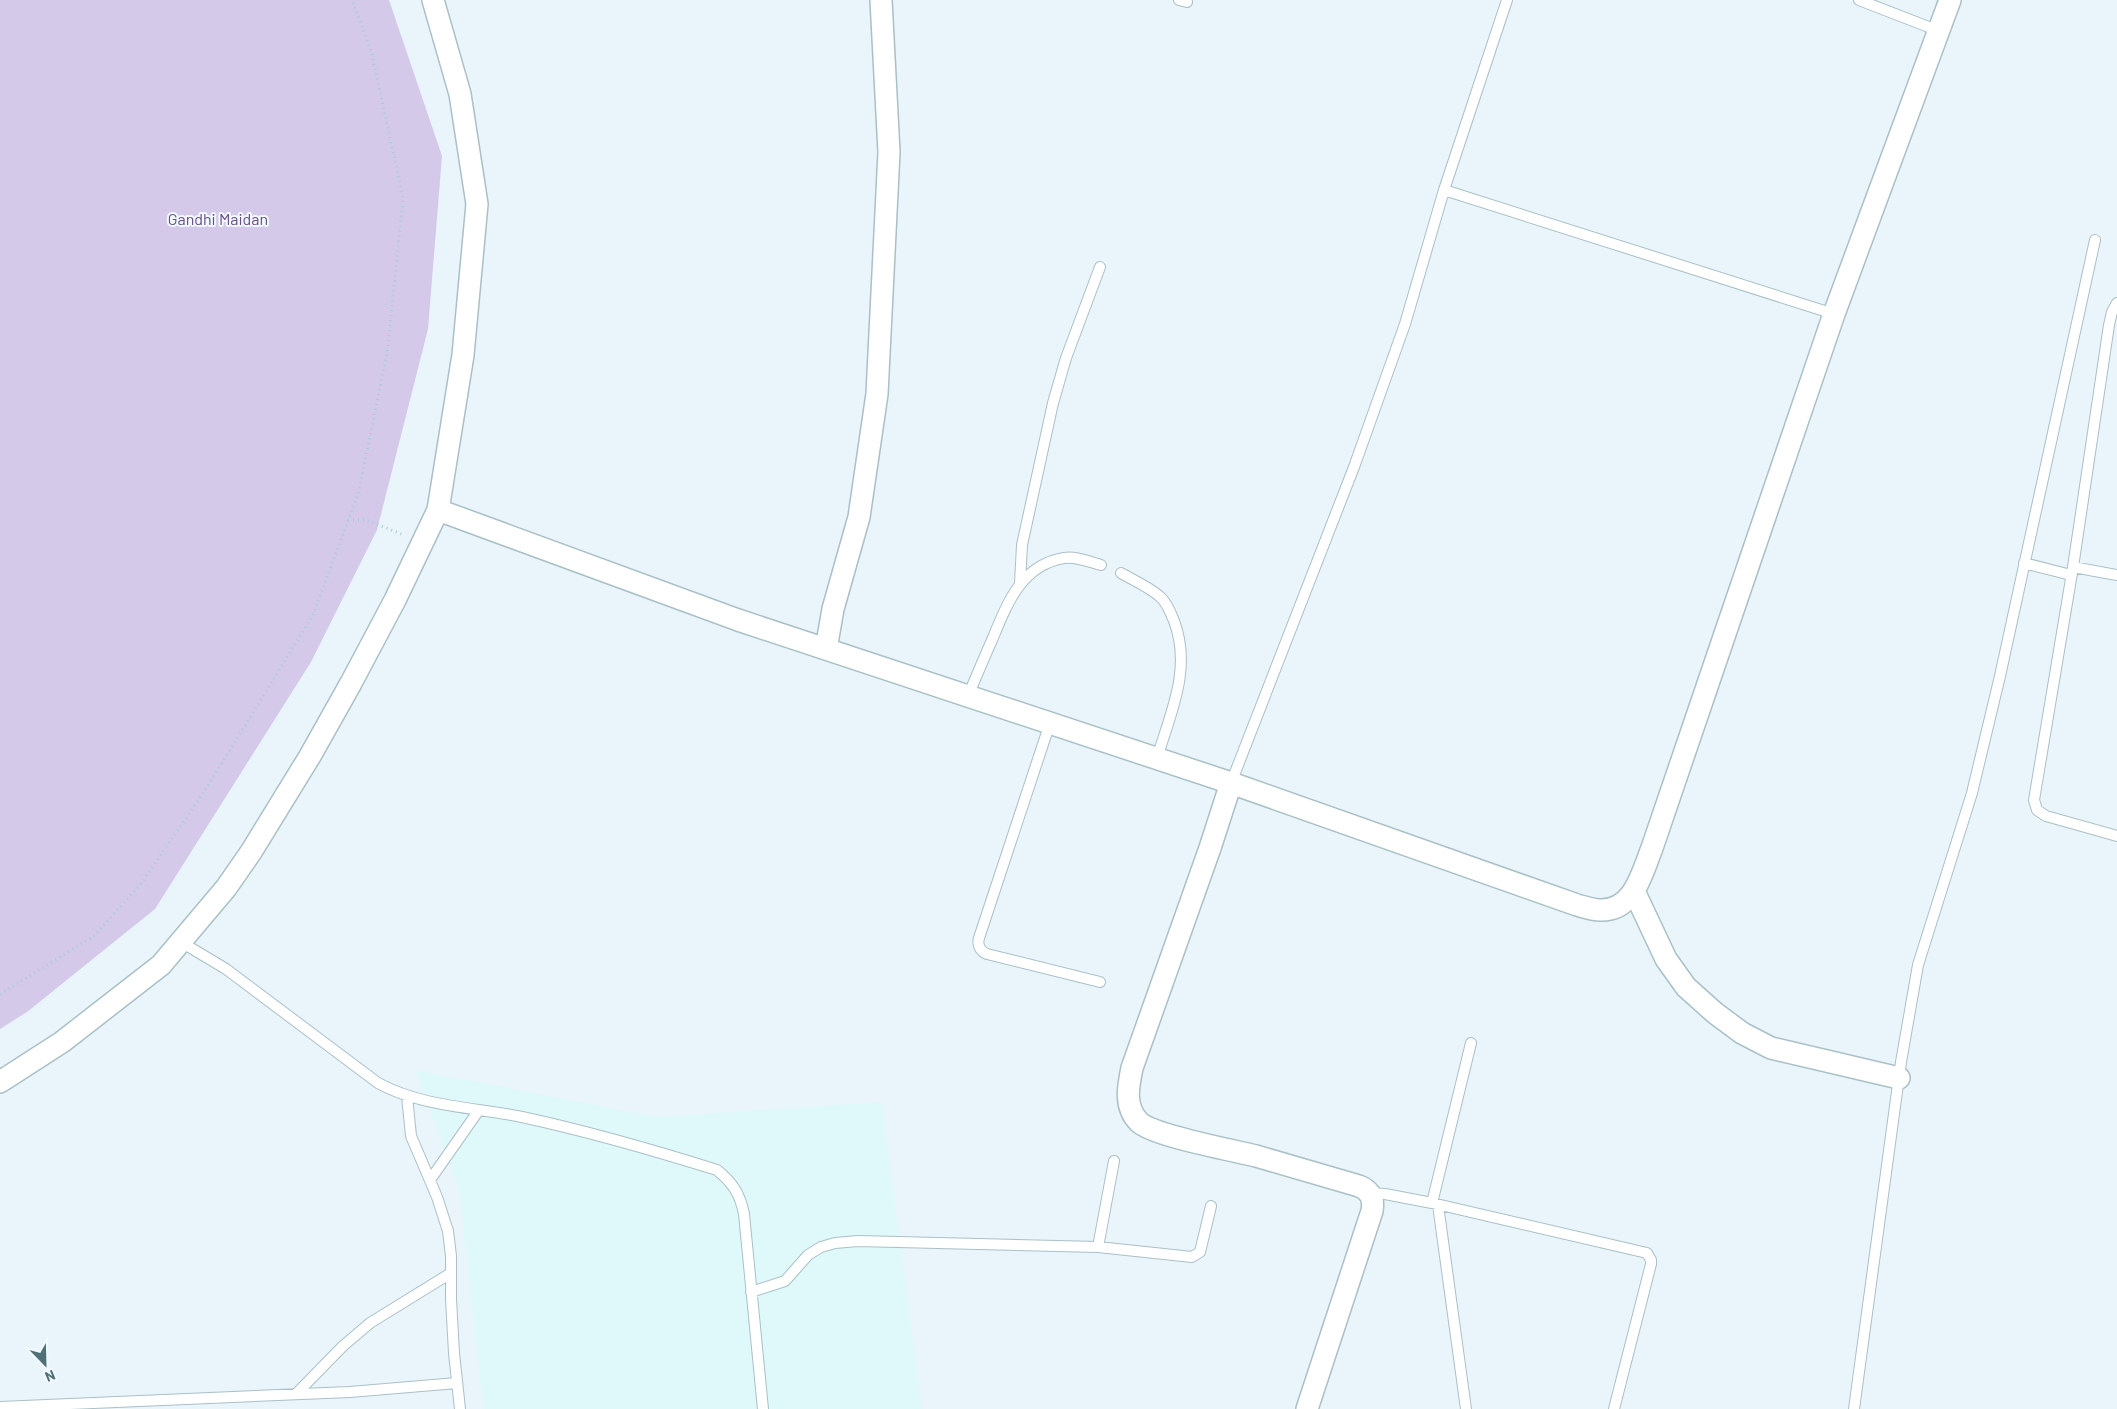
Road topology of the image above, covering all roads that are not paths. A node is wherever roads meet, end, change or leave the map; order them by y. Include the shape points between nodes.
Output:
1 (433, 0) edge
2 (881, 0) edge
3 (1507, 0) edge
4 (1859, 0) edge
5 (1950, 0) edge
6 (1939, 31) junction
7 (1444, 190) junction
8 (2095, 240) dead end
9 (1100, 267) dead end
10 (2117, 303) edge
11 (1834, 314) junction
12 (438, 510) junction
13 (2024, 563) junction
14 (1101, 565) dead end
15 (2072, 571) junction
16 (1122, 573) dead end
17 (2117, 575) edge
18 (1020, 583) junction
19 (826, 649) junction
20 (968, 696) junction
21 (1050, 723) junction
22 (1157, 758) junction
23 (1231, 783) junction
24 (2117, 836) edge
25 (1634, 891) junction
26 (181, 942) junction
27 (1100, 982) dead end
28 (1471, 1043) dead end
29 (1899, 1078) junction
30 (0, 1082) edge
31 (407, 1096) junction
32 (478, 1110) junction
33 (1114, 1161) dead end
34 (430, 1180) junction
35 (1370, 1194) junction
36 (1435, 1204) junction
37 (1211, 1206) dead end
38 (1098, 1247) junction
39 (451, 1273) junction
40 (752, 1292) junction
41 (457, 1383) junction
42 (296, 1394) junction
43 (0, 1407) edge
44 (460, 1409) edge
45 (762, 1409) edge
46 (1307, 1409) edge
47 (1466, 1409) edge
48 (1614, 1409) edge
49 (1854, 1409) edge

1 - 12 street via 460,94 477,204 462,354
2 - 19 street via 890,152 877,394 859,517 833,609
3 - 7 lane
4 - 6 lane
5 - 6 street
6 - 11 street
7 - 11 lane
7 - 23 lane via 1405,324 1357,458
8 - 13 lane
9 - 18 lane via 1066,358 1054,403 1022,545
10 - 15 lane via 2109,325
11 - 25 street via 1652,848
12 - 19 street
12 - 26 street via 395,600 310,756 236,874
13 - 15 lane
13 - 29 lane via 1972,793 1918,965
14 - 18 lane via 1079,558 1066,558 1034,571
15 - 17 lane
15 - 24 lane via 2034,800 2038,810 2046,816
16 - 22 lane via 1166,603 1182,647 1179,686
18 - 20 lane via 1008,601
19 - 20 street
20 - 21 street
21 - 22 street
21 - 27 lane via 978,945 987,954
22 - 23 street
23 - 25 street via 1577,905 1610,909 1621,905
23 - 35 street via 1132,1068 1128,1101 1140,1123 1156,1131 1359,1186
25 - 29 street via 1666,960 1686,987 1742,1033 1771,1048
26 - 30 street via 161,965 114,1003
26 - 31 lane via 226,969 378,1083
28 - 36 lane
29 - 49 lane
31 - 32 lane
31 - 34 lane via 411,1136
32 - 34 lane
32 - 40 lane via 547,1122 717,1170 729,1180 740,1199
33 - 38 lane
34 - 39 lane via 448,1231
35 - 36 lane
35 - 46 street via 1374,1203 1372,1211
36 - 47 lane
36 - 48 lane via 1647,1253 1651,1264
37 - 38 lane via 1201,1249 1196,1256
38 - 40 lane via 835,1243 808,1255 785,1281
39 - 41 lane
39 - 42 lane via 370,1323
40 - 45 lane
41 - 42 lane
41 - 44 lane
42 - 43 lane

